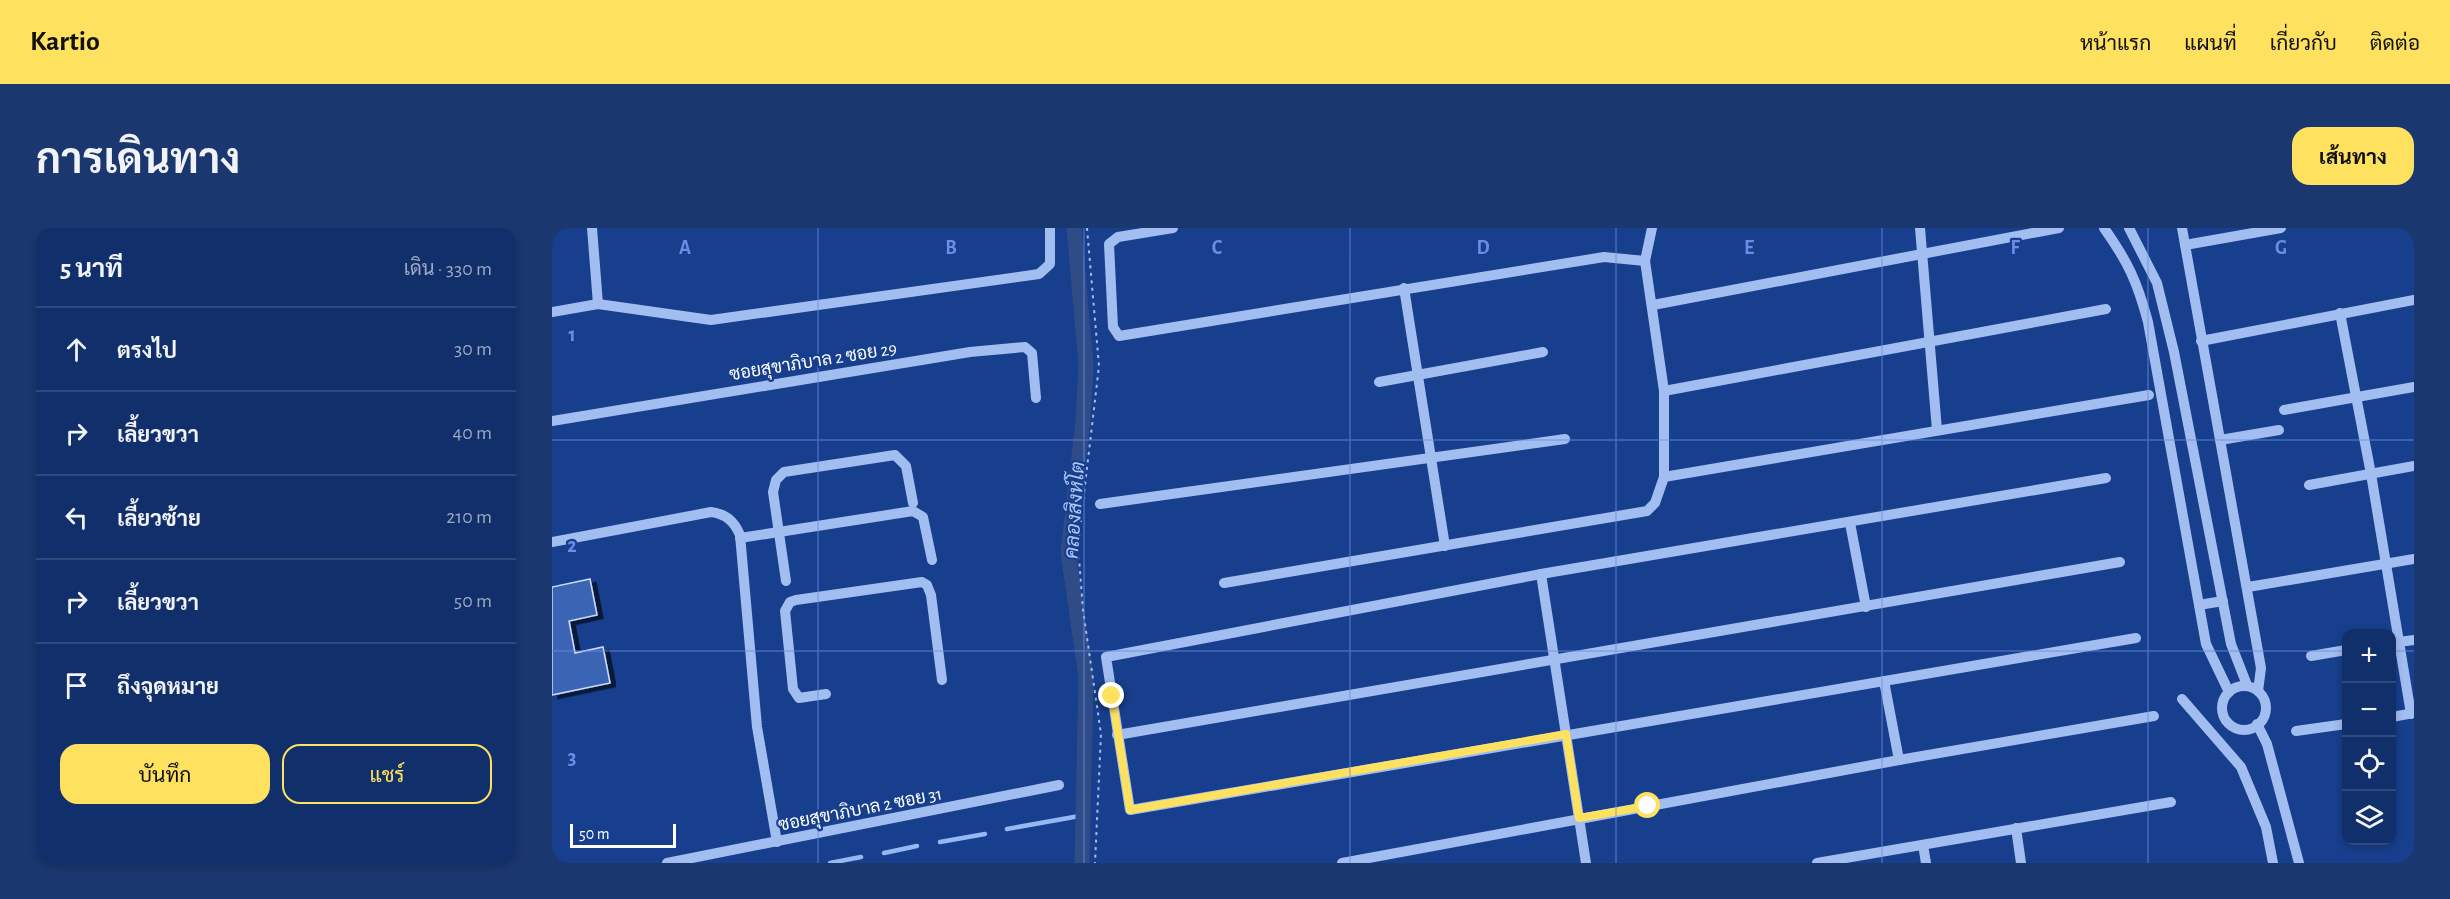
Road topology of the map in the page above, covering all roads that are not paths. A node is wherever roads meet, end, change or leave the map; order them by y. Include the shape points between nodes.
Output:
1 (592, 228) edge
2 (1050, 228) edge
3 (1173, 228) edge
4 (1652, 228) edge
5 (1920, 228) edge
6 (2059, 228) edge
7 (2104, 228) edge
8 (2129, 228) edge
9 (2182, 228) edge
10 (2281, 228) edge
11 (2267, 229) edge
12 (2185, 245) junction
13 (1922, 253) junction
14 (1645, 261) junction
15 (1404, 288) junction
16 (2414, 300) edge
17 (598, 304) junction
18 (1653, 305) junction
19 (2106, 309) dead end
20 (552, 312) edge
21 (2340, 314) junction
22 (1929, 340) junction
23 (2201, 340) junction
24 (1543, 352) dead end
25 (1419, 374) junction
26 (1379, 382) dead end
27 (2414, 387) edge
28 (1664, 391) junction
29 (2149, 395) dead end
30 (2356, 397) junction
31 (1036, 398) dead end
32 (2185, 409) junction
33 (2284, 410) dead end
34 (2165, 413) junction
35 (552, 421) edge
36 (1937, 430) junction
37 (2279, 430) dead end
38 (1565, 439) dead end
39 (2220, 440) junction
40 (1432, 459) junction
41 (2414, 466) edge
42 (2371, 474) junction
43 (1664, 477) junction
44 (2106, 478) dead end
45 (2309, 484) dead end
46 (913, 503) dead end
47 (1100, 504) dead end
48 (1850, 523) junction
49 (779, 533) junction
50 (745, 538) junction
51 (552, 542) edge
52 (1445, 546) junction
53 (2414, 559) edge
54 (932, 560) dead end
55 (2120, 562) dead end
56 (2386, 564) junction
57 (1541, 574) junction
58 (786, 581) dead end
59 (1224, 583) dead end
60 (2248, 587) junction
61 (2223, 601) junction
62 (2199, 605) junction
63 (1866, 607) junction
64 (2393, 629) edge
65 (2136, 638) dead end
66 (2414, 640) edge
67 (2396, 643) edge
68 (2396, 647) edge
69 (788, 650) junction
70 (776, 651) dead end
71 (2342, 651) edge
72 (2311, 656) dead end
73 (1556, 660) junction
74 (942, 680) dead end
75 (1884, 681) junction
76 (2252, 688) junction
77 (2229, 692) junction
78 (826, 694) dead end
79 (2182, 699) dead end
80 (2412, 714) edge
81 (2154, 716) dead end
82 (2396, 716) edge
83 (2257, 724) junction
84 (2342, 725) edge
85 (2296, 731) dead end
86 (1566, 734) junction
87 (1117, 735) junction
88 (1899, 759) junction
89 (1059, 785) dead end
90 (2171, 802) dead end
91 (1579, 818) junction
92 (2016, 828) junction
93 (777, 842) junction
94 (1923, 845) junction
95 (667, 863) edge
96 (1342, 863) edge
97 (1586, 863) edge
98 (1816, 863) edge
99 (1926, 863) edge
100 (2021, 863) edge
101 (2273, 863) edge
102 (2299, 863) edge

1 - 17 street
2 - 17 street via 1050,264 1039,274 711,320
3 - 15 street via 1113,239 1109,244 1113,327 1119,336
4 - 14 street
5 - 13 street
6 - 13 street
7 - 34 street via 2138,282
8 - 32 street via 2157,283
9 - 12 street
10 - 11 street
11 - 12 street
12 - 23 street
13 - 18 street
13 - 22 street
14 - 15 street via 1604,257
14 - 18 street
15 - 25 street
16 - 21 street
17 - 20 street
18 - 28 street
19 - 22 street
21 - 23 street
21 - 30 street
22 - 28 street
22 - 36 street
23 - 39 street
24 - 25 street
25 - 26 street
25 - 40 street
27 - 30 street
28 - 43 street
29 - 36 street
30 - 33 street
30 - 42 street
31 - 35 street, ซอยสุขาภิบาล 2 ซอย 29 via 1032,353 1025,347 970,352
32 - 34 street
32 - 61 street
34 - 62 street
36 - 43 street
37 - 39 street
38 - 40 street
39 - 60 street
40 - 47 street
40 - 52 street
41 - 42 street
42 - 45 street
42 - 56 street
43 - 52 street via 1655,502 1647,511
44 - 48 street
46 - 49 street via 906,466 895,455 795,468 776,480 773,492
48 - 57 street
48 - 63 street
49 - 50 street
49 - 54 street via 913,511 923,517
49 - 58 street
50 - 51 street via 727,517 711,512
50 - 93 street via 757,727
52 - 59 street
53 - 56 street
55 - 63 street
56 - 60 street
56 - 64 street
57 - 73 street
57 - 87 street via 1106,657
60 - 76 street via 2261,668
61 - 62 street
61 - 76 street via 2231,644
62 - 77 street via 2206,644
63 - 73 street
65 - 75 street
66 - 67 street
68 - 80 street
69 - 70 street
69 - 74 street via 785,611 790,602 922,582 931,595
69 - 78 street via 796,695 799,698
71 - 72 street
73 - 86 street
73 - 87 street
75 - 86 street
75 - 88 street
76 - 77 street via 2240,686
76 - 83 street via 2265,700 2266,707
77 - 83 street via 2221,708 2226,722 2240,729
79 - 101 street via 2241,767 2266,827
80 - 82 street
81 - 88 street
83 - 102 street via 2267,744
84 - 85 street
86 - 87 street via 1130,810
86 - 91 street
88 - 91 street
89 - 93 street, ซอยสุขาภิบาล 2 ซอย 31
90 - 92 street
91 - 96 street
91 - 97 street
92 - 94 street
92 - 100 street
93 - 95 street, ซอยสุขาภิบาล 2 ซอย 31
94 - 98 street
94 - 99 street

